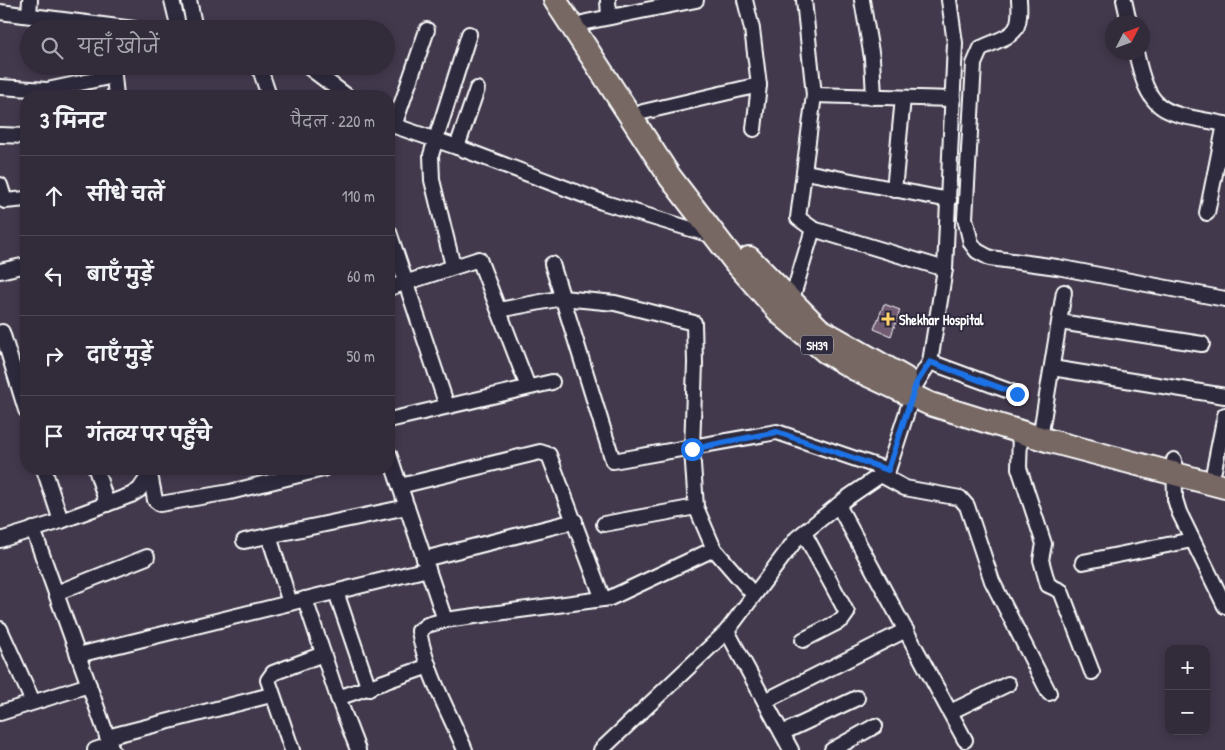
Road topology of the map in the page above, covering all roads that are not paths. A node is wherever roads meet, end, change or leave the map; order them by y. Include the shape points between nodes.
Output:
1 (30, 0) edge
2 (172, 0) edge
3 (189, 0) edge
4 (555, 0) edge
5 (572, 0) edge
6 (608, 0) edge
7 (696, 0) edge
8 (745, 0) edge
9 (804, 0) edge
10 (862, 0) edge
11 (949, 0) edge
12 (1020, 0) edge
13 (1124, 0) edge
14 (647, 5) edge
15 (0, 12) edge
16 (29, 15) junction
17 (1127, 15) edge
18 (610, 17) junction
19 (63, 20) edge
20 (177, 20) edge
21 (193, 20) edge
22 (586, 22) junction
23 (427, 30) dead end
24 (469, 34) dead end
25 (1138, 60) edge
26 (100, 75) edge
27 (114, 75) edge
28 (262, 75) edge
29 (319, 75) edge
30 (759, 85) junction
31 (0, 87) edge
32 (477, 89) dead end
33 (47, 90) edge
34 (47, 90) edge
35 (116, 90) edge
36 (267, 90) edge
37 (339, 90) edge
38 (814, 95) junction
39 (874, 97) junction
40 (902, 98) junction
41 (953, 99) junction
42 (643, 112) junction
43 (395, 114) edge
44 (1225, 124) edge
45 (395, 126) edge
46 (754, 129) dead end
47 (0, 135) edge
48 (20, 136) edge
49 (434, 140) junction
50 (457, 147) junction
51 (806, 172) junction
52 (0, 185) edge
53 (894, 190) junction
54 (20, 200) edge
55 (949, 200) junction
56 (1207, 214) dead end
57 (813, 229) junction
58 (715, 237) junction
59 (395, 251) edge
60 (552, 264) dead end
61 (20, 266) edge
62 (453, 266) junction
63 (945, 269) junction
64 (0, 271) edge
65 (405, 283) junction
66 (395, 286) edge
67 (1064, 292) dead end
68 (562, 298) junction
69 (1225, 298) edge
70 (791, 302) junction
71 (499, 310) junction
72 (1060, 322) junction
73 (2, 332) dead end
74 (1202, 344) dead end
75 (930, 362) junction
76 (1052, 368) junction
77 (552, 382) dead end
78 (528, 387) junction
79 (20, 390) edge
80 (914, 390) junction
81 (1017, 394) dead end
82 (1225, 396) edge
83 (447, 406) junction
84 (1225, 415) edge
85 (395, 419) edge
86 (1035, 432) junction
87 (692, 449) junction
88 (1173, 467) junction
89 (395, 471) edge
90 (885, 473) junction
91 (46, 475) edge
92 (98, 475) edge
93 (146, 475) edge
94 (150, 475) edge
95 (299, 475) edge
96 (1222, 476) edge
97 (400, 486) junction
98 (107, 504) junction
99 (838, 505) junction
100 (407, 507) junction
101 (696, 507) junction
102 (61, 521) junction
103 (575, 521) junction
104 (604, 524) dead end
105 (33, 529) junction
106 (804, 532) junction
107 (269, 536) junction
108 (0, 540) edge
109 (1192, 540) junction
110 (244, 541) dead end
111 (714, 549) junction
112 (147, 558) dead end
113 (1083, 562) dead end
114 (426, 564) junction
115 (336, 592) junction
116 (56, 593) junction
117 (753, 594) junction
118 (603, 598) junction
119 (305, 599) junction
120 (290, 603) junction
121 (1225, 606) edge
122 (445, 620) junction
123 (0, 630) edge
124 (906, 630) junction
125 (727, 631) junction
126 (804, 640) dead end
127 (323, 654) junction
128 (78, 655) junction
129 (429, 666) junction
130 (1092, 672) dead end
131 (1008, 684) dead end
132 (89, 685) junction
133 (369, 689) junction
134 (1049, 693) dead end
135 (271, 695) junction
136 (338, 698) junction
137 (857, 698) dead end
138 (764, 701) junction
139 (34, 702) junction
140 (950, 712) junction
141 (0, 713) edge
142 (876, 726) dead end
143 (782, 733) junction
144 (965, 740) dead end
145 (110, 744) edge
146 (95, 750) edge
147 (292, 750) edge
148 (358, 750) edge
149 (465, 750) edge
150 (601, 750) edge
151 (791, 750) edge
152 (832, 750) edge

1 - 16 street
2 - 20 street
3 - 21 street
4 - 58 main road, SH39 via 670,177
5 - 22 main road, SH39
6 - 18 street
7 - 14 street
8 - 30 street
9 - 38 street
10 - 39 street via 872,58
11 - 41 street via 955,43
12 - 69 street via 1018,28 981,48 974,64 965,218 971,243 977,251 990,258
13 - 17 street
14 - 18 street
15 - 16 street
16 - 19 street
18 - 22 street
22 - 42 main road, SH39
23 - 43 street
24 - 49 street
25 - 44 street via 1147,93 1162,108
26 - 33 street
27 - 35 street
28 - 36 street
29 - 37 street
30 - 42 street
30 - 46 street
31 - 34 street
32 - 50 street
38 - 39 street
38 - 51 street
39 - 40 street
40 - 41 street
40 - 53 street
41 - 55 street
42 - 70 main road, SH39 via 733,238
44 - 56 street
45 - 49 street
47 - 48 street
49 - 50 street
49 - 62 street via 430,168
50 - 58 street via 602,202
51 - 53 street
51 - 57 street via 798,218
52 - 54 street via 5,201
53 - 55 street
55 - 63 street
57 - 63 street
57 - 70 street
58 - 80 main road, SH39 via 781,314 826,352 855,369
59 - 65 street
60 - 68 street
61 - 64 street
62 - 65 street
62 - 71 street via 479,259
63 - 75 street
65 - 66 street
65 - 83 street
67 - 72 street
68 - 71 street
68 - 87 street via 611,459 616,461
68 - 87 street via 615,303 694,323
70 - 80 main road, SH39 via 819,329
71 - 78 street
72 - 74 street
72 - 76 street
73 - 79 street
75 - 80 street
75 - 81 street
76 - 82 street
76 - 86 street
77 - 78 street
78 - 83 street
80 - 86 main road, SH39
80 - 90 street
83 - 85 street
84 - 96 street
86 - 88 main road, SH39 via 1106,444
86 - 130 street via 1018,468 1044,544 1040,560 1048,585 1061,592
87 - 90 street via 777,432
87 - 101 street
88 - 96 main road, SH39
88 - 109 street via 1175,499
89 - 97 street
90 - 99 street
90 - 134 street via 905,488 960,498 967,506 992,581
91 - 102 street
92 - 98 street
93 - 98 street via 135,493
94 - 95 street via 155,500 160,504 230,492
97 - 100 street
97 - 103 street via 544,453 552,459
98 - 102 street
99 - 106 street
99 - 124 street
100 - 107 street
100 - 114 street
101 - 104 street
101 - 111 street
102 - 105 street
103 - 114 street
103 - 118 street
105 - 108 street
105 - 116 street
106 - 117 street
106 - 126 street via 848,613 842,620
107 - 110 street
107 - 120 street
109 - 113 street
109 - 121 street
111 - 117 street
111 - 118 street via 610,598
112 - 116 street
114 - 115 street
114 - 122 street
115 - 119 street
115 - 133 street
116 - 128 street
117 - 125 street
118 - 122 street
119 - 120 street
119 - 127 street
120 - 128 street
122 - 129 street via 427,625 419,632
123 - 139 street
124 - 138 street
124 - 140 street
125 - 138 street
125 - 150 street
127 - 135 street via 273,674 268,680
127 - 136 street
128 - 132 street
129 - 133 street
129 - 149 street
131 - 140 street
132 - 139 street
132 - 145 street
133 - 136 street
135 - 145 street
135 - 147 street
136 - 148 street
137 - 143 street
138 - 143 street
139 - 141 street
140 - 144 street
142 - 152 street
143 - 151 street
145 - 146 street

